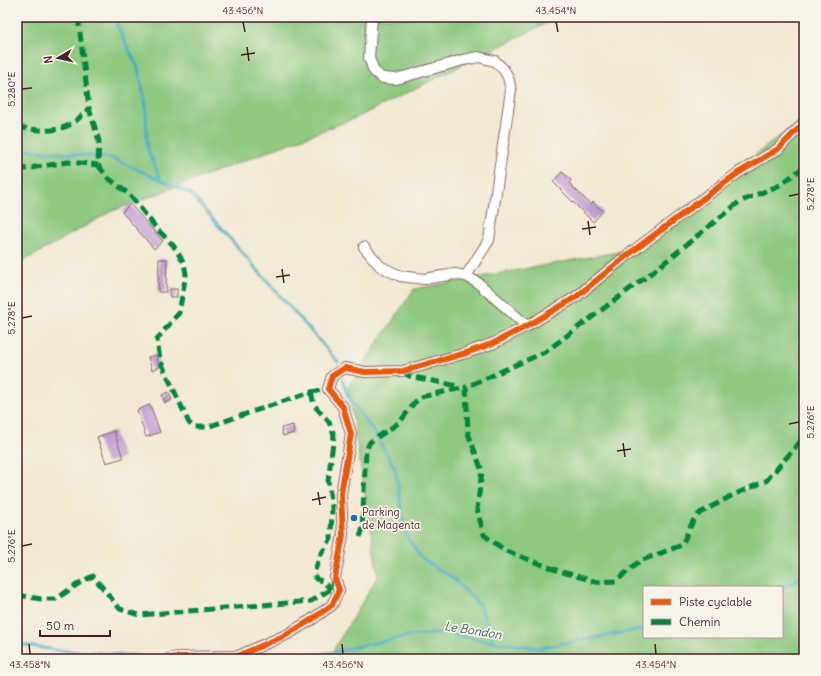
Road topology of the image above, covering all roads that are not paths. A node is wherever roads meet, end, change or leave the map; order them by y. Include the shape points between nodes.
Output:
1 (372, 17) edge
2 (804, 123) edge
3 (364, 247) dead end
4 (466, 276) junction
5 (527, 326) junction
6 (168, 659) edge

1 - 4 street via 369,58 374,71 382,78 396,79 478,57 495,61 508,77 512,90 488,240
2 - 5 street via 778,149 738,173 576,297
3 - 4 street via 380,266 400,276 424,279 455,274
4 - 5 street via 478,283
5 - 6 street via 494,343 403,371 365,372 345,368 332,376 328,389 343,407 351,434 341,494 343,534 335,578 339,590 332,605 288,634 238,656

